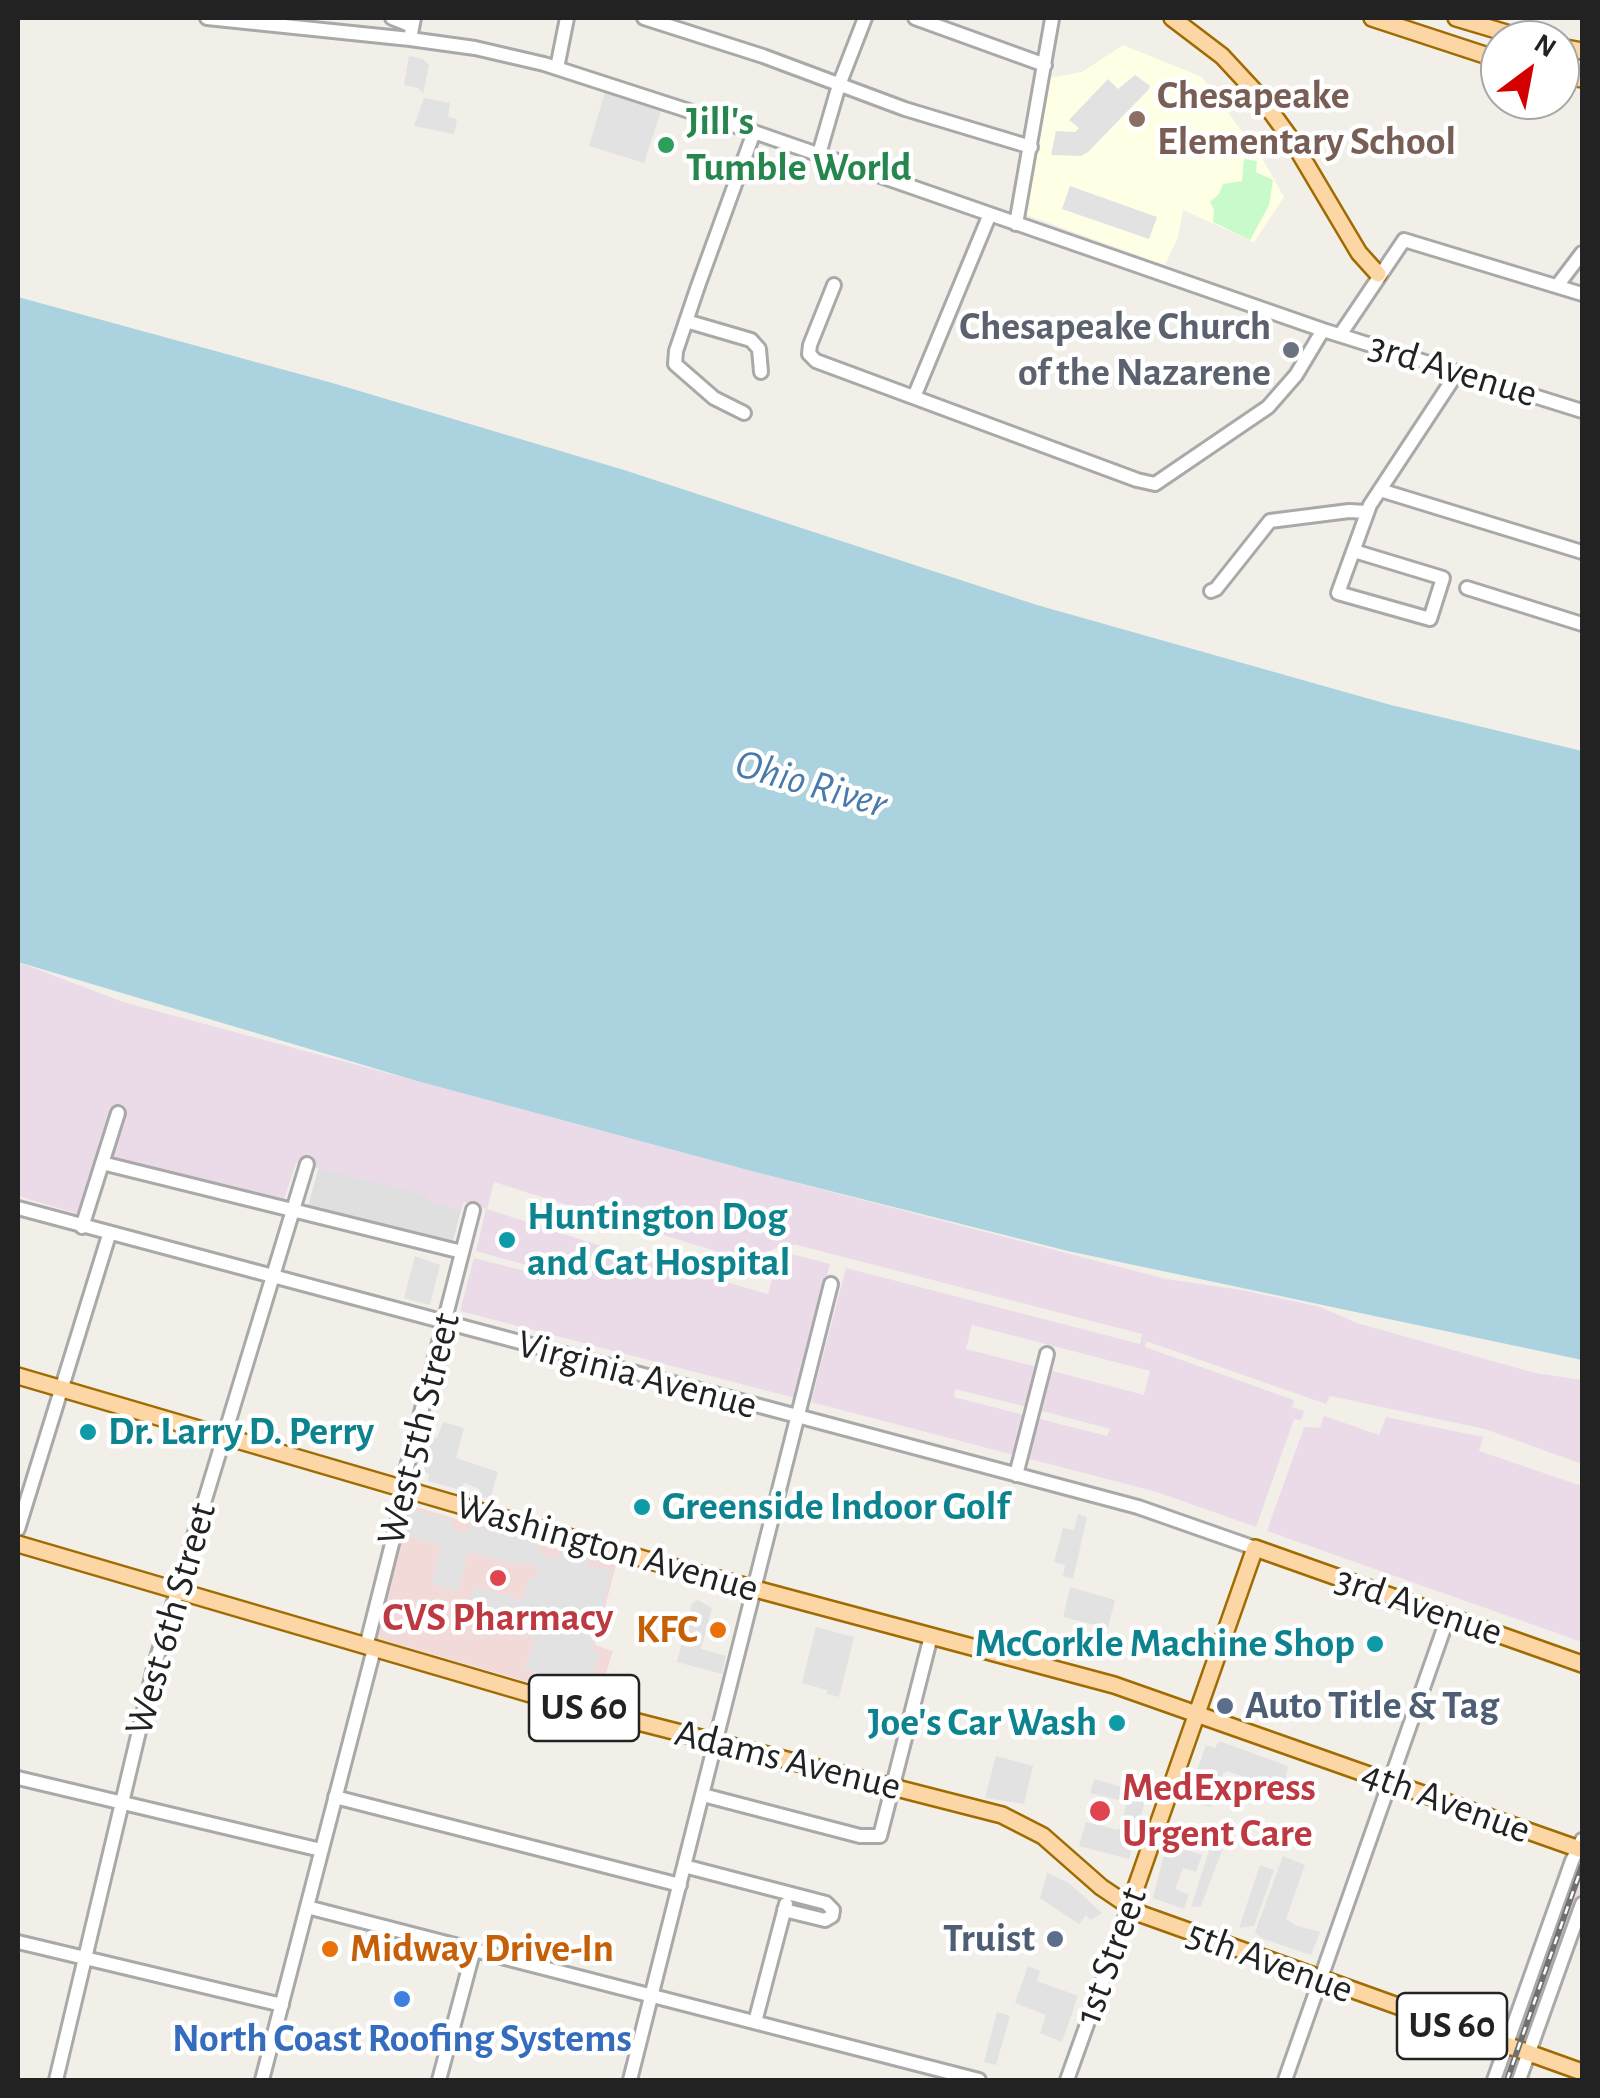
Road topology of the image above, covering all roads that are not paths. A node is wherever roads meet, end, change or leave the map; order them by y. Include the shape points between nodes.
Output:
1 (207, 18) edge
2 (392, 18) edge
3 (567, 18) edge
4 (644, 18) edge
5 (865, 18) edge
6 (916, 18) edge
7 (1172, 18) edge
8 (1372, 18) edge
9 (1456, 18) edge
10 (1052, 19) edge
11 (249, 20) edge
12 (1480, 25) edge
13 (412, 27) edge
14 (1480, 53) edge
15 (1045, 65) junction
16 (557, 68) junction
17 (839, 85) junction
18 (754, 132) junction
19 (1031, 146) junction
20 (819, 154) junction
21 (990, 214) junction
22 (1016, 224) junction
23 (1582, 252) edge
24 (1378, 274) junction
25 (834, 285) dead end
26 (1557, 286) junction
27 (1582, 294) edge
28 (686, 321) junction
29 (1323, 330) junction
30 (1340, 335) junction
31 (761, 372) dead end
32 (1456, 372) junction
33 (914, 397) junction
34 (1582, 411) edge
35 (744, 413) dead end
36 (1380, 490) junction
37 (1366, 512) junction
38 (1354, 550) junction
39 (1582, 552) edge
40 (1468, 588) dead end
41 (1211, 592) dead end
42 (1582, 624) edge
43 (118, 1113) dead end
44 (102, 1163) junction
45 (307, 1164) dead end
46 (18, 1208) edge
47 (293, 1209) junction
48 (473, 1210) dead end
49 (82, 1228) junction
50 (109, 1235) junction
51 (462, 1252) junction
52 (272, 1278) junction
53 (831, 1284) dead end
54 (444, 1324) junction
55 (1047, 1354) dead end
56 (18, 1376) edge
57 (61, 1389) junction
58 (797, 1418) junction
59 (222, 1436) junction
60 (1016, 1475) junction
61 (404, 1490) junction
62 (18, 1529) edge
63 (18, 1544) edge
64 (1255, 1548) junction
65 (754, 1589) junction
66 (176, 1591) junction
67 (1448, 1617) junction
68 (931, 1636) junction
69 (370, 1648) junction
70 (1582, 1664) edge
71 (1197, 1714) junction
72 (716, 1742) junction
73 (18, 1778) edge
74 (1391, 1782) junction
75 (893, 1787) junction
76 (703, 1795) junction
77 (335, 1797) junction
78 (122, 1803) junction
79 (1581, 1846) edge
80 (321, 1850) junction
81 (684, 1866) junction
82 (680, 1885) junction
83 (789, 1893) junction
84 (1582, 1904) edge
85 (307, 1907) junction
86 (1129, 1908) junction
87 (784, 1910) junction
88 (18, 1942) edge
89 (474, 1949) junction
90 (85, 1958) junction
91 (1320, 1980) junction
92 (652, 1995) junction
93 (282, 2005) junction
94 (755, 2022) junction
95 (1507, 2045) junction
96 (1529, 2053) junction
97 (1582, 2072) edge
98 (56, 2080) edge
99 (262, 2080) edge
100 (440, 2080) edge
101 (630, 2080) edge
102 (978, 2080) edge
103 (1067, 2080) edge
104 (1285, 2080) edge
105 (1494, 2080) edge
106 (1519, 2080) edge

1 - 11 street
2 - 13 street
3 - 16 street
4 - 17 street
5 - 17 street
6 - 15 street
7 - 24 main road via 1222,56 1261,98
8 - 14 main road
9 - 12 main road
10 - 15 street
11 - 13 street
13 - 16 street, 3rd Avenue
15 - 19 street
16 - 18 street, 3rd Avenue
17 - 19 street
17 - 20 street
18 - 20 street, 3rd Avenue
18 - 28 street
19 - 22 street
20 - 21 street, 3rd Avenue
21 - 22 street, 3rd Avenue
21 - 33 street
22 - 29 street, 3rd Avenue
23 - 26 street
24 - 26 street via 1404,240
24 - 30 street
25 - 33 street via 809,354 826,367
26 - 27 street
28 - 31 street via 751,340
28 - 35 street via 675,364 714,398
29 - 30 street, 3rd Avenue
29 - 33 street via 1268,408 1155,484
30 - 32 street, 3rd Avenue
32 - 34 street, 3rd Avenue
32 - 36 street
36 - 37 street
36 - 39 street
37 - 38 street
37 - 41 street via 1270,521
38 - 38 street via 1442,578 1430,619 1338,592
40 - 42 street
43 - 44 street
44 - 47 street
44 - 49 street
45 - 47 street, West 6th Street
46 - 49 street, Virginia Avenue
47 - 51 street
47 - 52 street, West 6th Street
48 - 51 street, West 5th Street
49 - 50 street, Virginia Avenue
50 - 52 street, Virginia Avenue
50 - 57 street
51 - 54 street, West 5th Street
52 - 54 street, Virginia Avenue
52 - 59 street, West 6th Street
53 - 58 street
54 - 58 street, Virginia Avenue
54 - 61 street, West 5th Street
55 - 60 street
56 - 57 main road, Washington Avenue
57 - 59 main road, Washington Avenue
57 - 62 street
58 - 60 street, Virginia Avenue
58 - 65 street
59 - 61 main road, Washington Avenue
59 - 66 street, West 6th Street
60 - 64 street, Virginia Avenue via 1156,1512
61 - 65 main road, Washington Avenue
61 - 69 street, West 5th Street
63 - 66 main road, Adams Avenue / US 60
64 - 67 main road, 3rd Avenue
64 - 71 main road, 1st Street
65 - 68 main road, Washington Avenue
65 - 72 street
66 - 69 main road, Adams Avenue / US 60
66 - 78 street, West 6th Street
67 - 70 main road, 3rd Avenue
67 - 74 street
68 - 71 main road, Washington Avenue
68 - 75 street
69 - 72 main road, Adams Avenue / US 60
69 - 77 street, West 5th Street
71 - 74 main road, 4th Avenue
71 - 86 main road, 1st Street
72 - 75 main road, Adams Avenue / US 60
72 - 76 street
73 - 78 street
74 - 79 main road, 4th Avenue
74 - 91 street
75 - 76 street via 880,1836
75 - 86 main road, Adams Avenue / US 60 via 1019,1822
76 - 81 street
77 - 80 street, West 5th Street
77 - 82 street
78 - 80 street
78 - 90 street, West 6th Street
79 - 95 street
80 - 85 street, West 5th Street
81 - 82 street
81 - 83 street
82 - 92 street
83 - 87 street
83 - 87 street via 829,1904 833,1913 825,1920
84 - 96 street
85 - 89 street
85 - 93 street, West 5th Street
86 - 91 main road, 5th Avenue / US 60
86 - 103 street, 1st Street
87 - 94 street
88 - 90 street
89 - 92 street
89 - 100 street
90 - 93 street
90 - 98 street, West 6th Street
91 - 95 main road, 5th Avenue / US 60
91 - 104 street
92 - 94 street
92 - 101 street
93 - 99 street, West 5th Street
94 - 102 street
95 - 96 main road, 5th Avenue / US 60
95 - 105 street
96 - 97 main road, 5th Avenue / US 60
96 - 106 street

